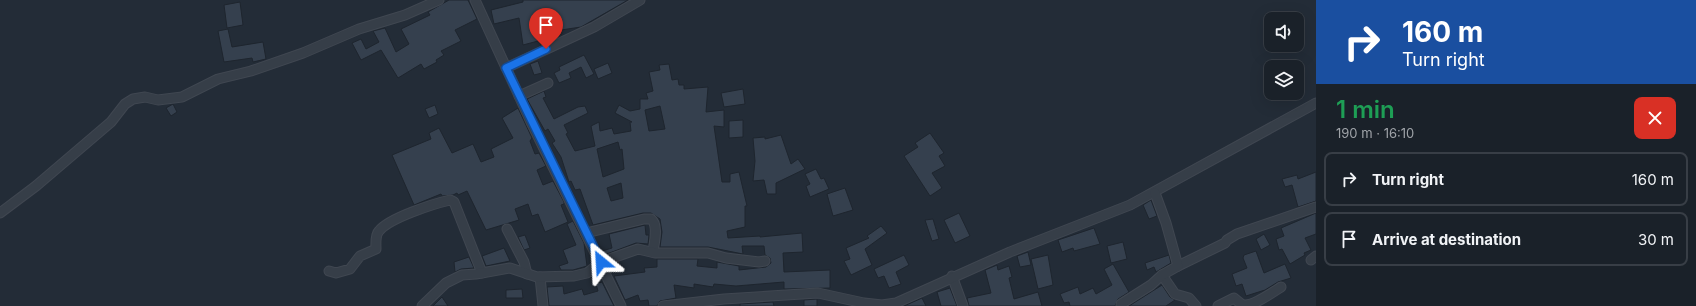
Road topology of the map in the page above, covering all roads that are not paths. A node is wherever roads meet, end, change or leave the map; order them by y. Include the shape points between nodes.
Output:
1 (439, 0) edge
2 (475, 0) edge
3 (640, 0) edge
4 (506, 68) junction
5 (548, 83) dead end
6 (519, 96) junction
7 (1316, 103) edge
8 (1155, 193) junction
9 (1316, 207) edge
10 (0, 213) edge
11 (507, 229) dead end
12 (586, 233) junction
13 (653, 252) junction
14 (766, 261) dead end
15 (603, 265) junction
16 (1178, 266) junction
17 (329, 271) dead end
18 (482, 273) junction
19 (527, 274) junction
20 (1162, 275) junction
21 (952, 276) junction
22 (541, 282) junction
23 (1281, 287) dead end
24 (756, 302) edge
25 (422, 306) edge
26 (543, 306) edge
27 (621, 306) edge
28 (663, 306) edge
29 (963, 306) edge
30 (1121, 306) edge
31 (1196, 306) edge
32 (1218, 306) edge

1 - 10 street via 296,56 218,79 182,96 158,100 145,97 133,99 125,104 111,122
2 - 4 street
3 - 4 street via 594,27
4 - 6 street
5 - 6 street
6 - 12 street
7 - 8 street
8 - 16 street
8 - 21 street
9 - 16 street via 1237,234 1225,243
11 - 19 street via 524,262
12 - 13 street via 651,219 655,228
12 - 15 street
13 - 14 street via 708,253 726,258
13 - 15 street via 638,249
15 - 22 street via 586,273
15 - 27 street
16 - 20 street
17 - 18 street via 350,269 360,256 376,249 376,235 382,228 411,212 450,200 454,202
18 - 19 street via 510,268
18 - 25 street via 462,275 451,280
19 - 22 street
20 - 30 street
20 - 31 street via 1175,294 1189,298
21 - 24 street via 896,303 882,305 818,293
21 - 29 street
22 - 26 street
23 - 32 street via 1261,300 1246,305 1234,298
24 - 28 street

